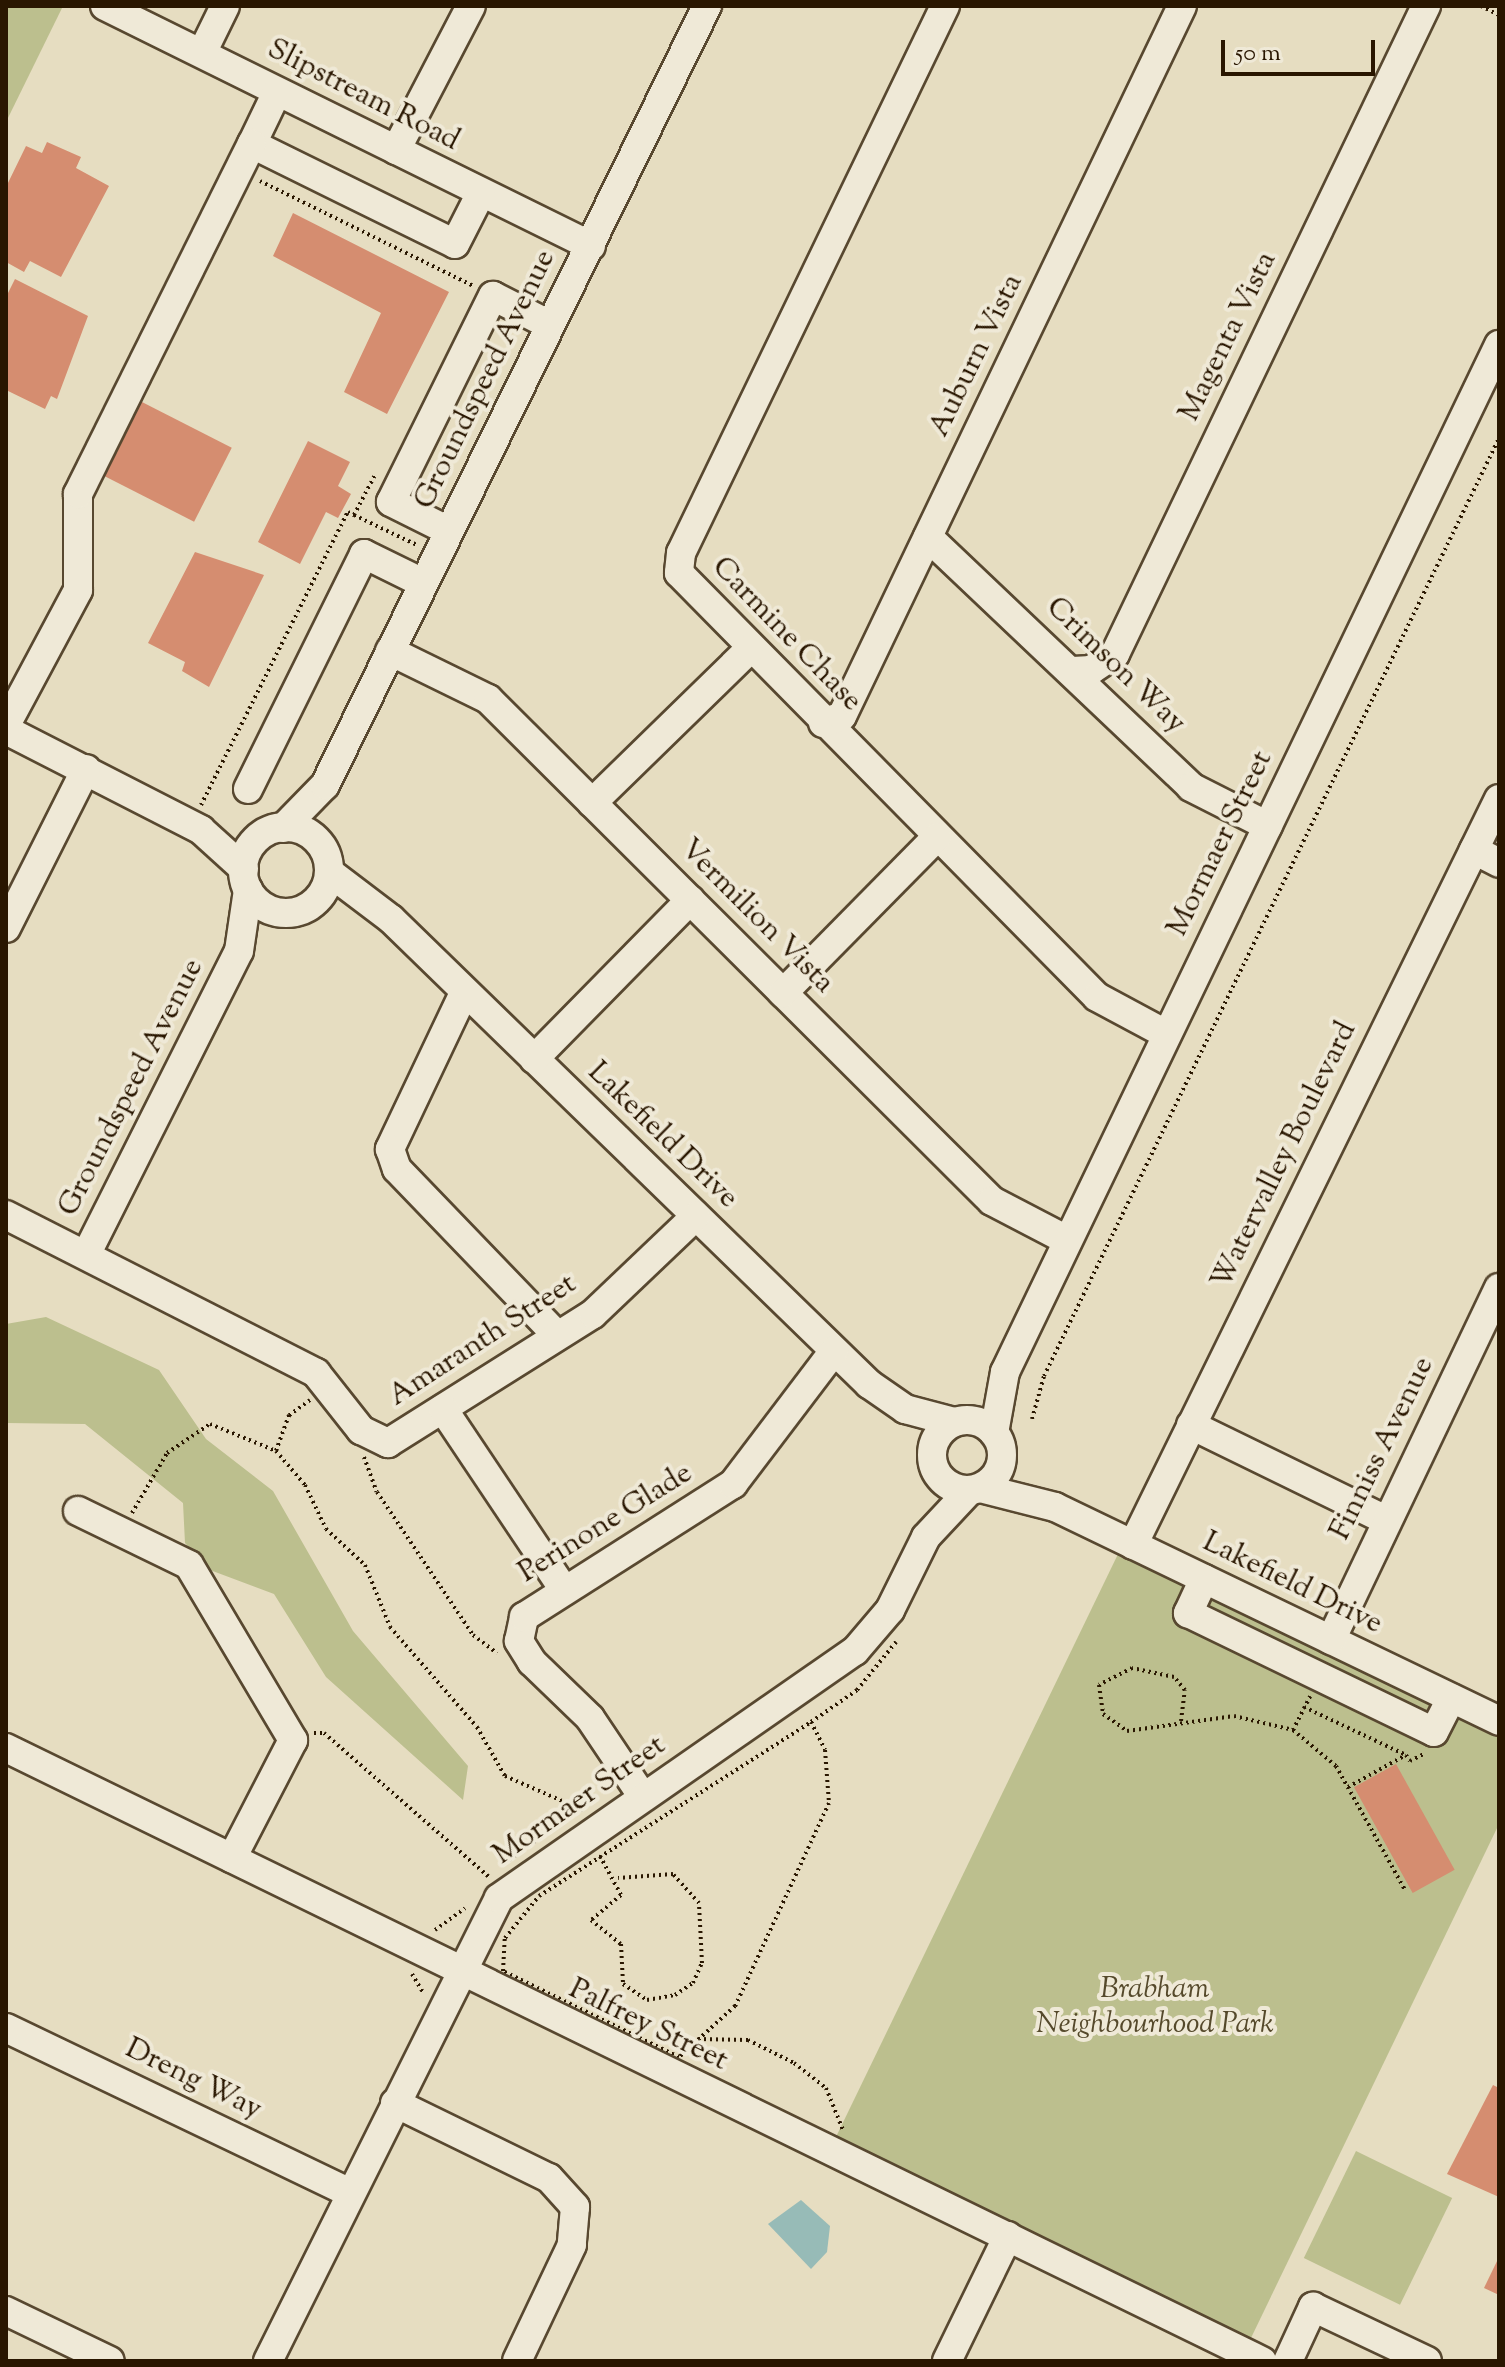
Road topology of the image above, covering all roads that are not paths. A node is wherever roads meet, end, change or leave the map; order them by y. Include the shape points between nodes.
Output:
1 (105, 6) edge
2 (225, 6) edge
3 (471, 6) edge
4 (707, 6) edge
5 (945, 6) edge
6 (1182, 6) edge
7 (1426, 6) edge
8 (202, 53) junction
9 (277, 92) junction
10 (252, 144) junction
11 (396, 150) junction
12 (481, 193) junction
13 (591, 246) junction
14 (550, 325) junction
15 (1499, 345) edge
16 (928, 537) junction
17 (443, 543) junction
18 (423, 583) junction
19 (749, 650) junction
20 (390, 651) junction
21 (1073, 671) junction
22 (823, 723) junction
23 (6, 728) edge
24 (86, 769) junction
25 (325, 785) junction
26 (248, 789) dead end
27 (1499, 799) edge
28 (592, 803) junction
29 (1268, 826) junction
30 (196, 827) junction
31 (272, 832) junction
32 (937, 837) junction
33 (1474, 850) junction
34 (326, 860) junction
35 (1499, 863) edge
36 (246, 879) junction
37 (690, 900) junction
38 (296, 910) junction
39 (383, 915) junction
40 (6, 928) edge
41 (239, 951) junction
42 (464, 993) junction
43 (783, 993) junction
44 (1166, 1034) junction
45 (534, 1059) junction
46 (6, 1215) edge
47 (696, 1216) junction
48 (1067, 1240) junction
49 (86, 1255) junction
50 (1499, 1288) edge
51 (555, 1333) junction
52 (834, 1351) junction
53 (1005, 1372) junction
54 (443, 1409) junction
55 (905, 1409) junction
56 (958, 1421) junction
57 (1191, 1425) junction
58 (998, 1445) junction
59 (934, 1462) junction
60 (975, 1489) junction
61 (1055, 1507) junction
62 (78, 1511) dead end
63 (1386, 1520) junction
64 (926, 1537) junction
65 (1133, 1545) junction
66 (1204, 1579) junction
67 (562, 1587) junction
68 (1331, 1640) junction
69 (1451, 1698) junction
70 (1499, 1721) edge
71 (6, 1748) edge
72 (643, 1797) junction
73 (232, 1858) junction
74 (459, 1971) junction
75 (6, 2028) edge
76 (395, 2103) junction
77 (351, 2193) junction
78 (1008, 2236) junction
79 (6, 2311) edge
80 (1203, 2349) edge
81 (110, 2361) edge
82 (268, 2361) edge
83 (517, 2361) edge
84 (947, 2361) edge
85 (1262, 2361) edge
86 (1288, 2361) edge
87 (1427, 2361) edge

1 - 8 street, Slipstream Road
2 - 8 street
3 - 11 street
4 - 13 street, Groundspeed Avenue
5 - 19 street, Carmine Chase via 681,553 688,589
6 - 16 street, Auburn Vista
7 - 21 street, Magenta Vista via 1115,654 1091,670
8 - 9 street, Slipstream Road
9 - 10 street
9 - 11 street, Slipstream Road
10 - 12 street via 455,244
10 - 23 street via 78,494 78,590
11 - 12 street, Slipstream Road
12 - 13 street, Slipstream Road
13 - 14 street, Groundspeed Avenue
14 - 17 street, Groundspeed Avenue
14 - 17 street via 477,294 391,502
15 - 29 street, Mormaer Street
16 - 21 street, Crimson Way
16 - 22 street, Auburn Vista via 842,716
17 - 18 street, Groundspeed Avenue
18 - 20 street, Groundspeed Avenue
18 - 26 street via 364,554
19 - 22 street, Carmine Chase
19 - 28 street
20 - 25 street, Groundspeed Avenue
20 - 28 street, Vermilion Vista via 488,699
21 - 29 street, Crimson Way via 1191,787
22 - 32 street, Carmine Chase
23 - 24 street
24 - 30 street
24 - 40 street
25 - 31 street, Groundspeed Avenue
25 - 34 street, Groundspeed Avenue
27 - 33 street, Watervalley Boulevard
28 - 37 street, Vermilion Vista
29 - 44 street, Mormaer Street
30 - 31 street
30 - 36 street
31 - 34 street, Lakefield Drive via 301,830
31 - 36 street, Groundspeed Avenue
32 - 43 street
32 - 44 street, Carmine Chase via 1097,997
33 - 35 street
33 - 57 street, Watervalley Boulevard
34 - 38 street, Groundspeed Avenue
34 - 39 street, Lakefield Drive
36 - 38 street
36 - 41 street, Groundspeed Avenue
37 - 43 street, Vermilion Vista
37 - 45 street
38 - 39 street
38 - 41 street, Groundspeed Avenue
39 - 42 street, Lakefield Drive
41 - 49 street, Groundspeed Avenue
42 - 45 street, Lakefield Drive
42 - 51 street via 390,1149 397,1169
43 - 48 street, Vermilion Vista via 992,1201
44 - 48 street, Mormaer Street
45 - 47 street, Lakefield Drive
46 - 49 street, Amaranth Street
47 - 51 street, Amaranth Street via 593,1314
47 - 52 street, Lakefield Drive
48 - 53 street, Mormaer Street
49 - 54 street, Amaranth Street via 316,1373 361,1430 388,1443
50 - 63 street, Finniss Avenue
51 - 54 street, Amaranth Street
52 - 55 street, Lakefield Drive
52 - 67 street, Perinone Glade via 733,1484
53 - 56 street, Mormaer Street
53 - 58 street, Mormaer Street
54 - 67 street
55 - 56 street, Lakefield Drive
55 - 59 street, Lakefield Drive
56 - 58 street, Lakefield Drive
56 - 59 street, Mormaer Street
57 - 63 street
57 - 65 street, Watervalley Boulevard
58 - 60 street, Mormaer Street via 995,1476
58 - 61 street, Lakefield Drive
59 - 60 street, Lakefield Drive
59 - 64 street, Mormaer Street
60 - 61 street, Lakefield Drive
60 - 64 street, Mormaer Street
61 - 65 street, Lakefield Drive
62 - 73 street via 189,1565 293,1740
63 - 68 street, Finniss Avenue
64 - 72 street, Mormaer Street via 890,1610 855,1651 810,1689
65 - 66 street, Lakefield Drive
66 - 68 street, Lakefield Drive
66 - 69 street via 1188,1613 1434,1732
67 - 72 street, Perinone Glade via 524,1617 519,1641 590,1718
68 - 69 street, Lakefield Drive
69 - 70 street, Lakefield Drive
71 - 73 street, Palfrey Street
72 - 74 street, Mormaer Street via 499,1898
73 - 74 street, Palfrey Street
74 - 76 street, Mormaer Street
74 - 78 street, Palfrey Street
75 - 77 street, Dreng Way
76 - 77 street, Mormaer Street
76 - 83 street via 549,2178 575,2207 572,2245
77 - 82 street, Mormaer Street
78 - 80 street, Palfrey Street
78 - 84 street
79 - 81 street
80 - 85 street, Palfrey Street
86 - 87 street via 1313,2307

